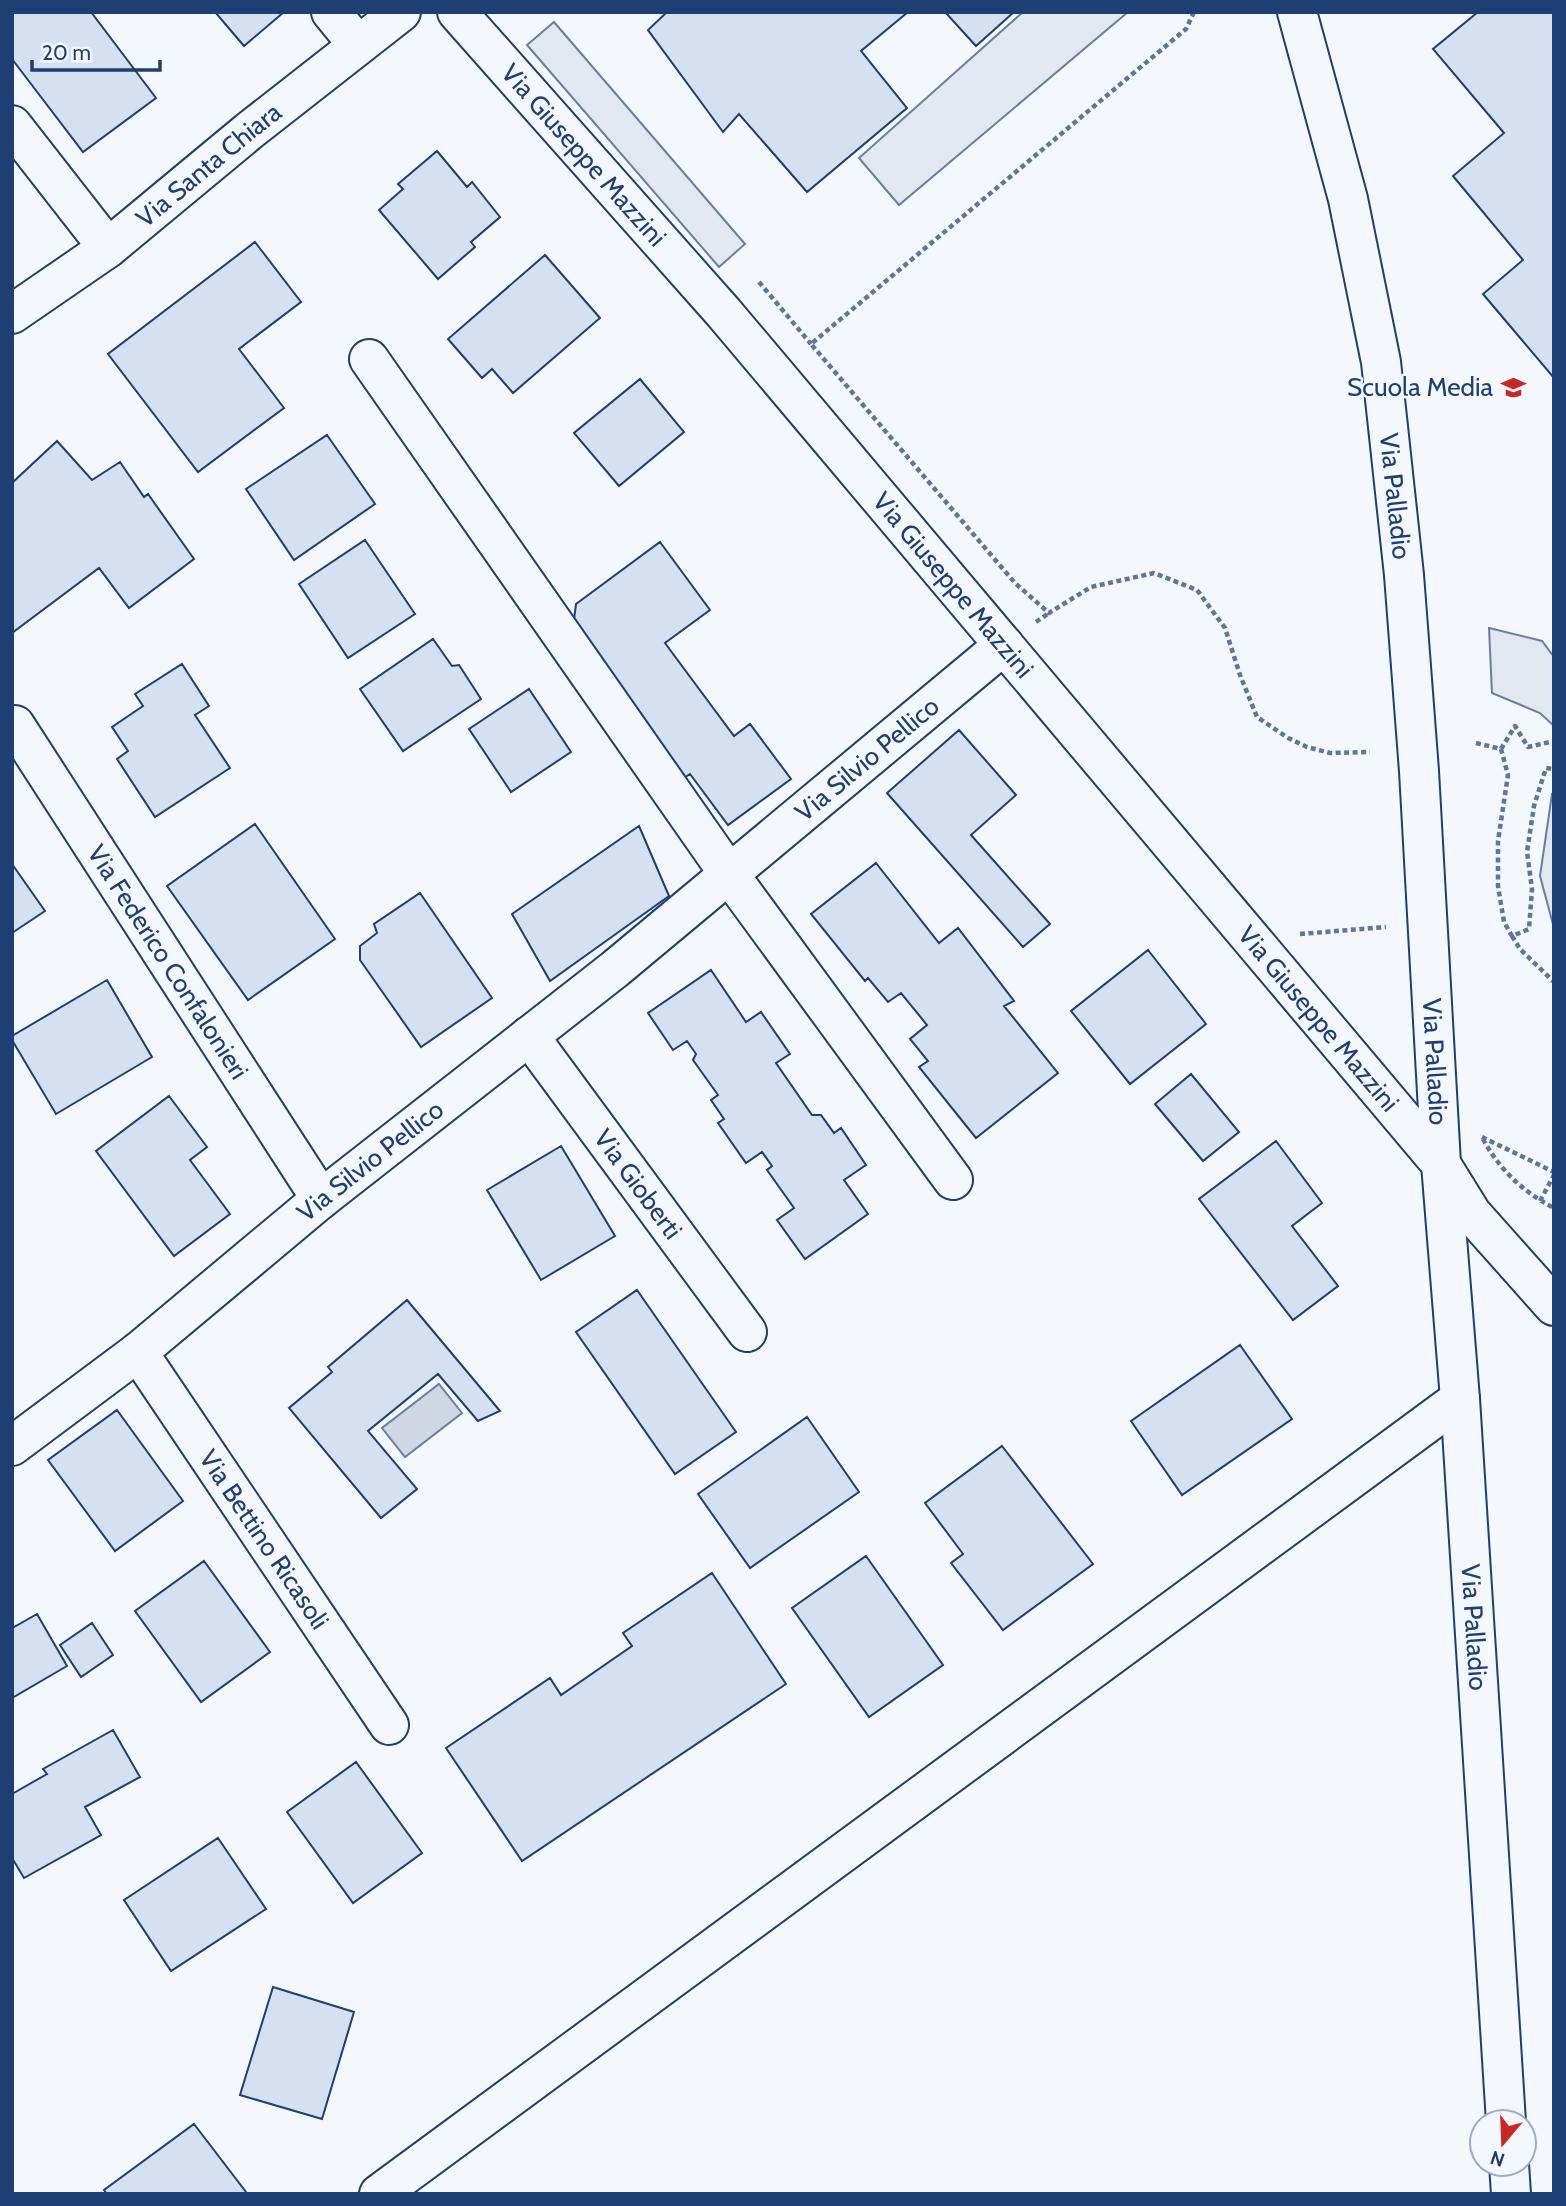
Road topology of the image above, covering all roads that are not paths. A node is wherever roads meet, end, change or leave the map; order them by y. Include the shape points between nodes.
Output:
1 (331, 12) edge
2 (401, 12) edge
3 (457, 12) edge
4 (1297, 12) edge
5 (358, 46) junction
6 (12, 125) edge
7 (108, 248) junction
8 (12, 314) edge
9 (369, 359) dead end
10 (1004, 645) junction
11 (15, 725) dead end
12 (729, 874) junction
13 (529, 1036) junction
14 (1441, 1164) junction
15 (953, 1180) dead end
16 (321, 1199) junction
17 (1551, 1294) edge
18 (747, 1332) dead end
19 (138, 1352) junction
20 (1460, 1399) junction
21 (12, 1446) edge
22 (389, 1726) dead end
23 (1505, 2108) edge
24 (379, 2194) edge

1 - 5 street
2 - 5 street, Via Santa Chiara
3 - 10 street, Via Giuseppe Mazzini via 724,313
4 - 14 street, Via Palladio via 1348,199 1381,362 1419,771
5 - 7 street, Via Santa Chiara
6 - 7 street
7 - 8 street, Via Santa Chiara
9 - 12 street
10 - 12 street, Via Silvio Pellico
10 - 14 street, Via Giuseppe Mazzini
11 - 16 street, Via Federico Confalonieri
12 - 13 street, Via Silvio Pellico
12 - 15 street
13 - 16 street, Via Silvio Pellico
13 - 18 street, Via Gioberti
14 - 17 street, Via Giuseppe Mazzini via 1472,1214
14 - 20 street, Via Palladio
16 - 19 street, Via Silvio Pellico
19 - 21 street, Via Silvio Pellico
19 - 22 street, Via Bettino Ricasoli
20 - 23 street, Via Palladio
20 - 24 street

